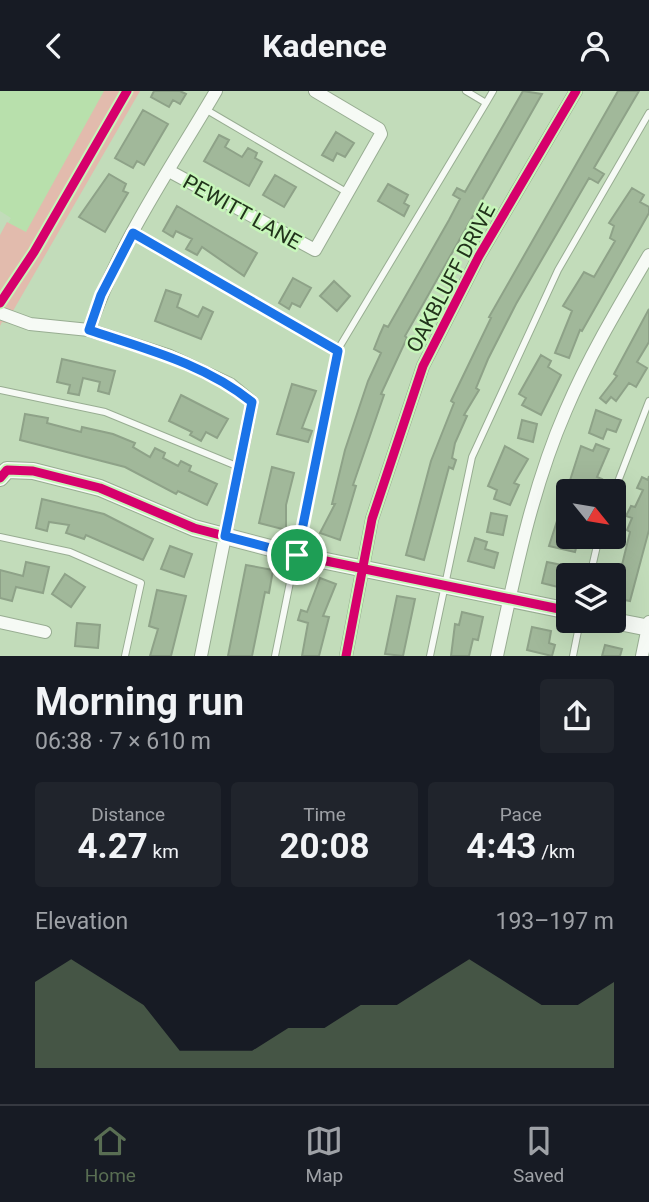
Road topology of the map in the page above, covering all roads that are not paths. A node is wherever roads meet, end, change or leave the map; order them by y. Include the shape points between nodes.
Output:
1 (216, 91) edge
2 (315, 91) edge
3 (466, 91) edge
4 (493, 91) edge
5 (576, 91) edge
6 (486, 103) junction
7 (205, 109) junction
8 (649, 113) edge
9 (169, 171) junction
10 (349, 193) junction
11 (133, 233) junction
12 (649, 255) edge
13 (0, 313) edge
14 (89, 330) junction
15 (338, 351) junction
16 (0, 390) edge
17 (649, 401) edge
18 (239, 467) junction
19 (0, 478) edge
20 (619, 479) edge
21 (225, 536) junction
22 (0, 537) edge
23 (297, 555) junction
24 (364, 569) junction
25 (444, 585) junction
26 (509, 599) junction
27 (556, 608) edge
28 (0, 622) edge
29 (626, 623) edge
30 (649, 626) edge
31 (45, 632) dead end
32 (578, 633) edge
33 (125, 656) edge
34 (201, 656) edge
35 (275, 656) edge
36 (346, 656) edge
37 (430, 656) edge
38 (497, 656) edge
39 (573, 656) edge
40 (642, 656) edge

1 - 7 street
2 - 10 street via 381,134
3 - 6 lane
4 - 6 lane
5 - 24 street, OAKBLUFF DRIVE via 437,334 386,473
6 - 15 lane
7 - 9 street
7 - 10 lane
8 - 25 lane via 558,270 472,457
9 - 10 street, PEWITT LANE via 315,250
9 - 11 street
11 - 14 street via 101,295
11 - 15 lane
12 - 26 street via 565,412 524,535
13 - 14 street via 30,324
14 - 18 street via 170,356 230,384 252,402
15 - 23 lane
16 - 18 lane via 105,412
17 - 20 lane
18 - 21 street
19 - 21 street via 7,470 33,471 100,488 194,528
21 - 23 street
21 - 34 street
22 - 33 lane via 70,552 141,583
23 - 24 street
23 - 35 lane
24 - 25 street
24 - 36 street, OAKBLUFF DRIVE
25 - 26 street
25 - 37 lane
26 - 27 street
26 - 38 street
28 - 31 street
29 - 30 street
30 - 40 street
32 - 39 lane

